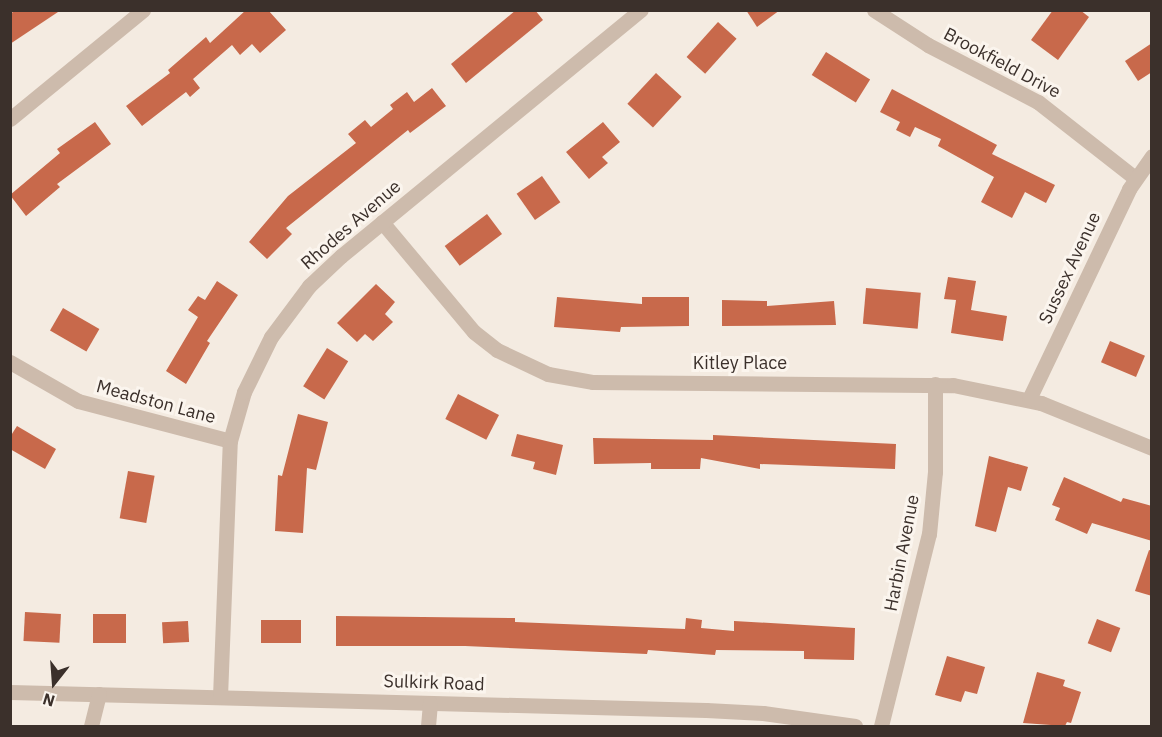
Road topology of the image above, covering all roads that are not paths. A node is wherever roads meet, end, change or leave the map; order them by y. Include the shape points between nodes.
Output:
1 (143, 10) edge
2 (641, 10) edge
3 (874, 10) edge
4 (10, 119) edge
5 (1152, 156) edge
6 (1136, 178) junction
7 (382, 222) junction
8 (10, 363) edge
9 (935, 384) junction
10 (1029, 399) junction
11 (230, 441) junction
12 (1152, 448) edge
13 (10, 692) edge
14 (99, 694) junction
15 (220, 697) junction
16 (430, 703) junction
17 (91, 726) edge
18 (428, 726) edge
19 (855, 726) edge
20 (880, 726) edge

1 - 4 street
2 - 7 street, Rhodes Avenue
3 - 6 street, Brookfield Drive via 928,45 1038,102
5 - 6 street, Sussex Avenue
6 - 10 street, Sussex Avenue
7 - 9 street, Kitley Place via 474,332 505,355 548,374 593,382
7 - 11 street, Rhodes Avenue via 309,286 282,320 244,392
8 - 11 street, Meadston Lane via 78,401
9 - 10 street, Kitley Place
9 - 20 street, Harbin Avenue via 935,472 929,534
10 - 12 street, Kitley Place
11 - 15 street, Rhodes Avenue
13 - 14 street, Sulkirk Road
14 - 15 street, Sulkirk Road
14 - 17 street
15 - 16 street, Sulkirk Road
16 - 18 street
16 - 19 street, Sulkirk Road via 764,713

